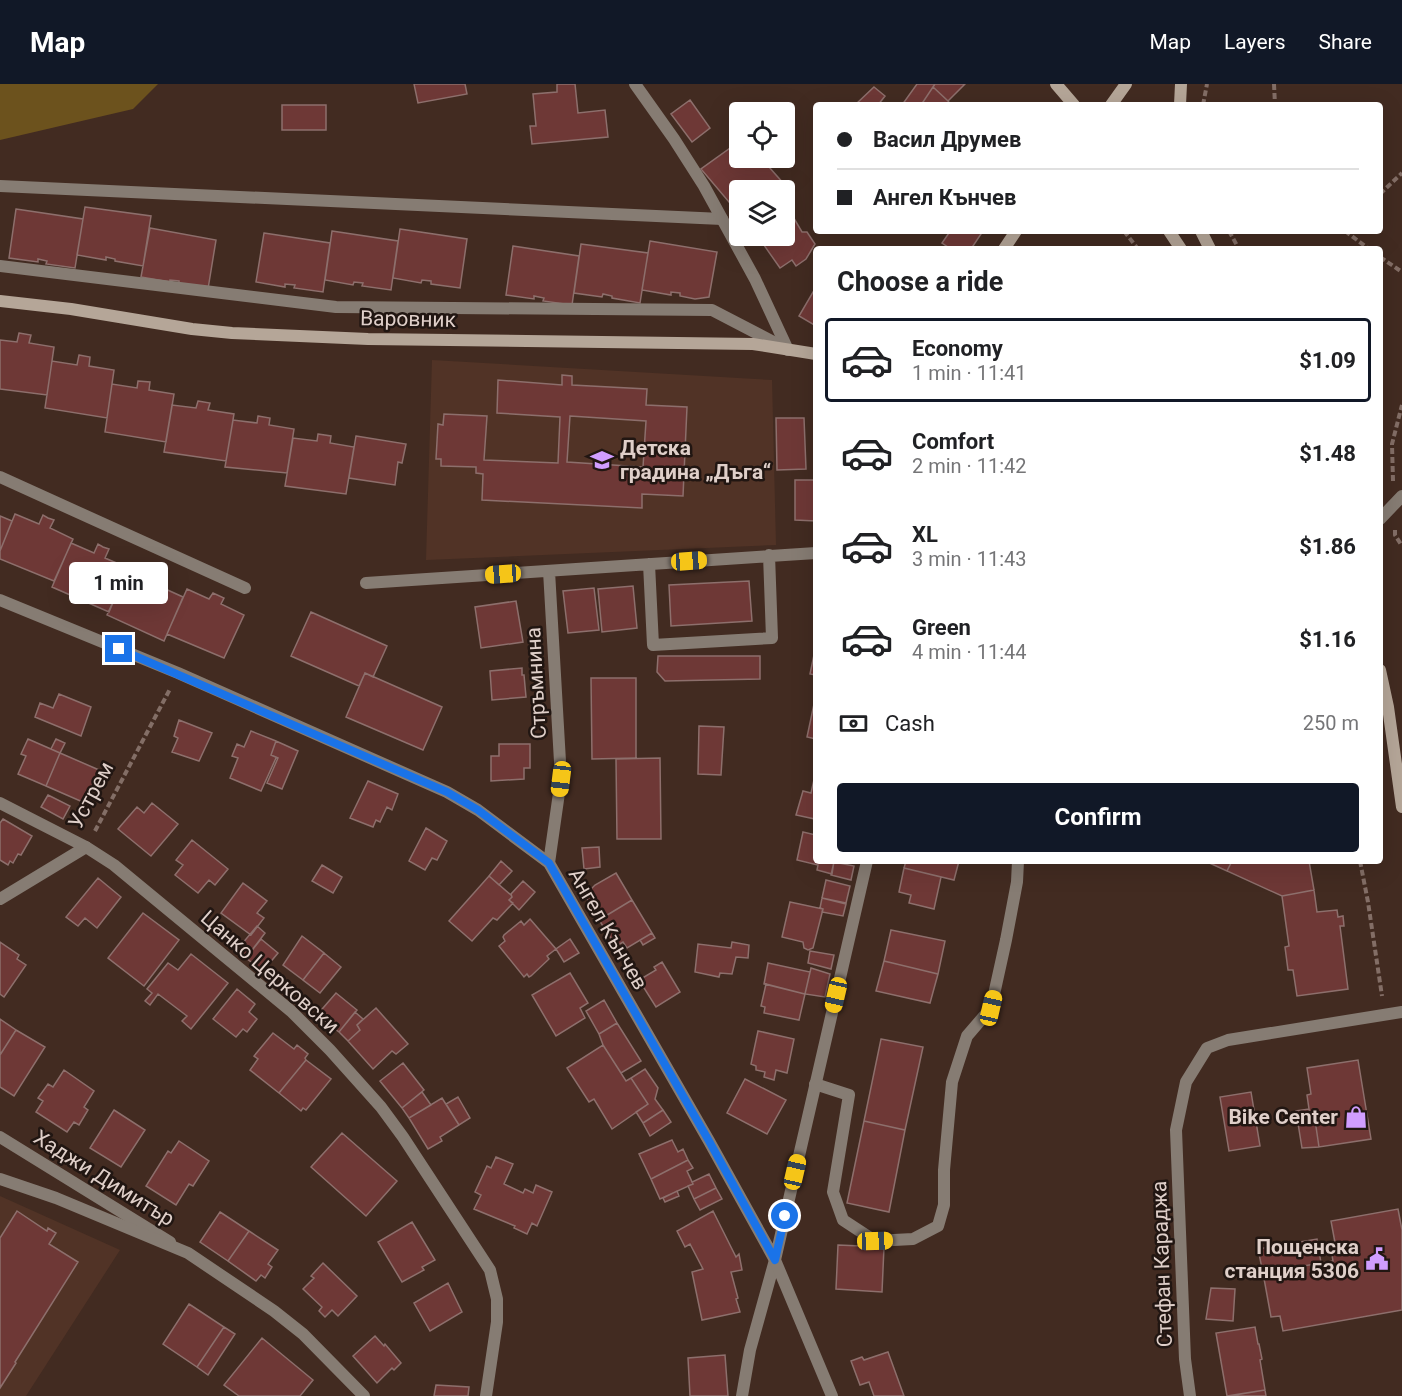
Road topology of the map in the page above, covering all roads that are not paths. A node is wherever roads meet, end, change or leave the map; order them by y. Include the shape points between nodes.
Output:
1 (635, 84) edge
2 (1056, 84) edge
3 (1126, 84) edge
4 (1181, 84) edge
5 (1071, 102) edge
6 (1113, 102) edge
7 (1180, 102) edge
8 (0, 186) edge
9 (722, 219) junction
10 (0, 266) edge
11 (0, 301) edge
12 (788, 350) junction
13 (813, 354) edge
14 (0, 477) edge
15 (1398, 500) edge
16 (1383, 516) edge
17 (813, 553) edge
18 (769, 555) junction
19 (649, 564) junction
20 (549, 571) junction
21 (366, 584) dead end
22 (245, 588) dead end
23 (0, 600) edge
24 (1383, 684) edge
25 (0, 803) edge
26 (1402, 807) edge
27 (86, 847) junction
28 (549, 863) junction
29 (866, 864) edge
30 (1018, 864) edge
31 (0, 899) edge
32 (1402, 1012) edge
33 (815, 1084) junction
34 (0, 1137) edge
35 (0, 1179) edge
36 (188, 1253) junction
37 (775, 1260) junction
38 (364, 1396) edge
39 (486, 1396) edge
40 (742, 1396) edge
41 (832, 1396) edge
42 (1190, 1396) edge

1 - 9 street via 690,163
2 - 5 street
3 - 6 street
4 - 7 street
8 - 9 street
9 - 12 street
10 - 12 street via 336,307 712,310
11 - 12 street, Варовник via 232,333 368,339 753,344
12 - 13 street, Варовник
14 - 22 street
15 - 16 street
17 - 18 street
18 - 19 street
18 - 19 street via 772,638 653,645
19 - 20 street
20 - 21 street
20 - 28 street, Стръмнина via 561,779
23 - 28 street, Ангел Кънчев via 178,673 447,792
24 - 26 street
25 - 27 street, Цанко Церковски
27 - 31 street, Устрем
27 - 39 street, Цанко Церковски via 114,865 291,1011 381,1107 490,1270 497,1299 497,1322
28 - 37 street, Ангел Кънчев
29 - 33 street
30 - 33 street via 991,1008 967,1036 952,1082 944,1205 938,1226 913,1239 875,1241 843,1220 833,1192 849,1095
32 - 42 street, Стефан Караджа via 1228,1040 1207,1048 1186,1082 1176,1130 1185,1359
33 - 37 street
34 - 36 street, Хаджи Димитър
35 - 36 street, Хаджи Димитър
36 - 38 street, Хаджи Димитър via 296,1328
37 - 40 street via 750,1350
37 - 41 street, Ангел Кънчев

